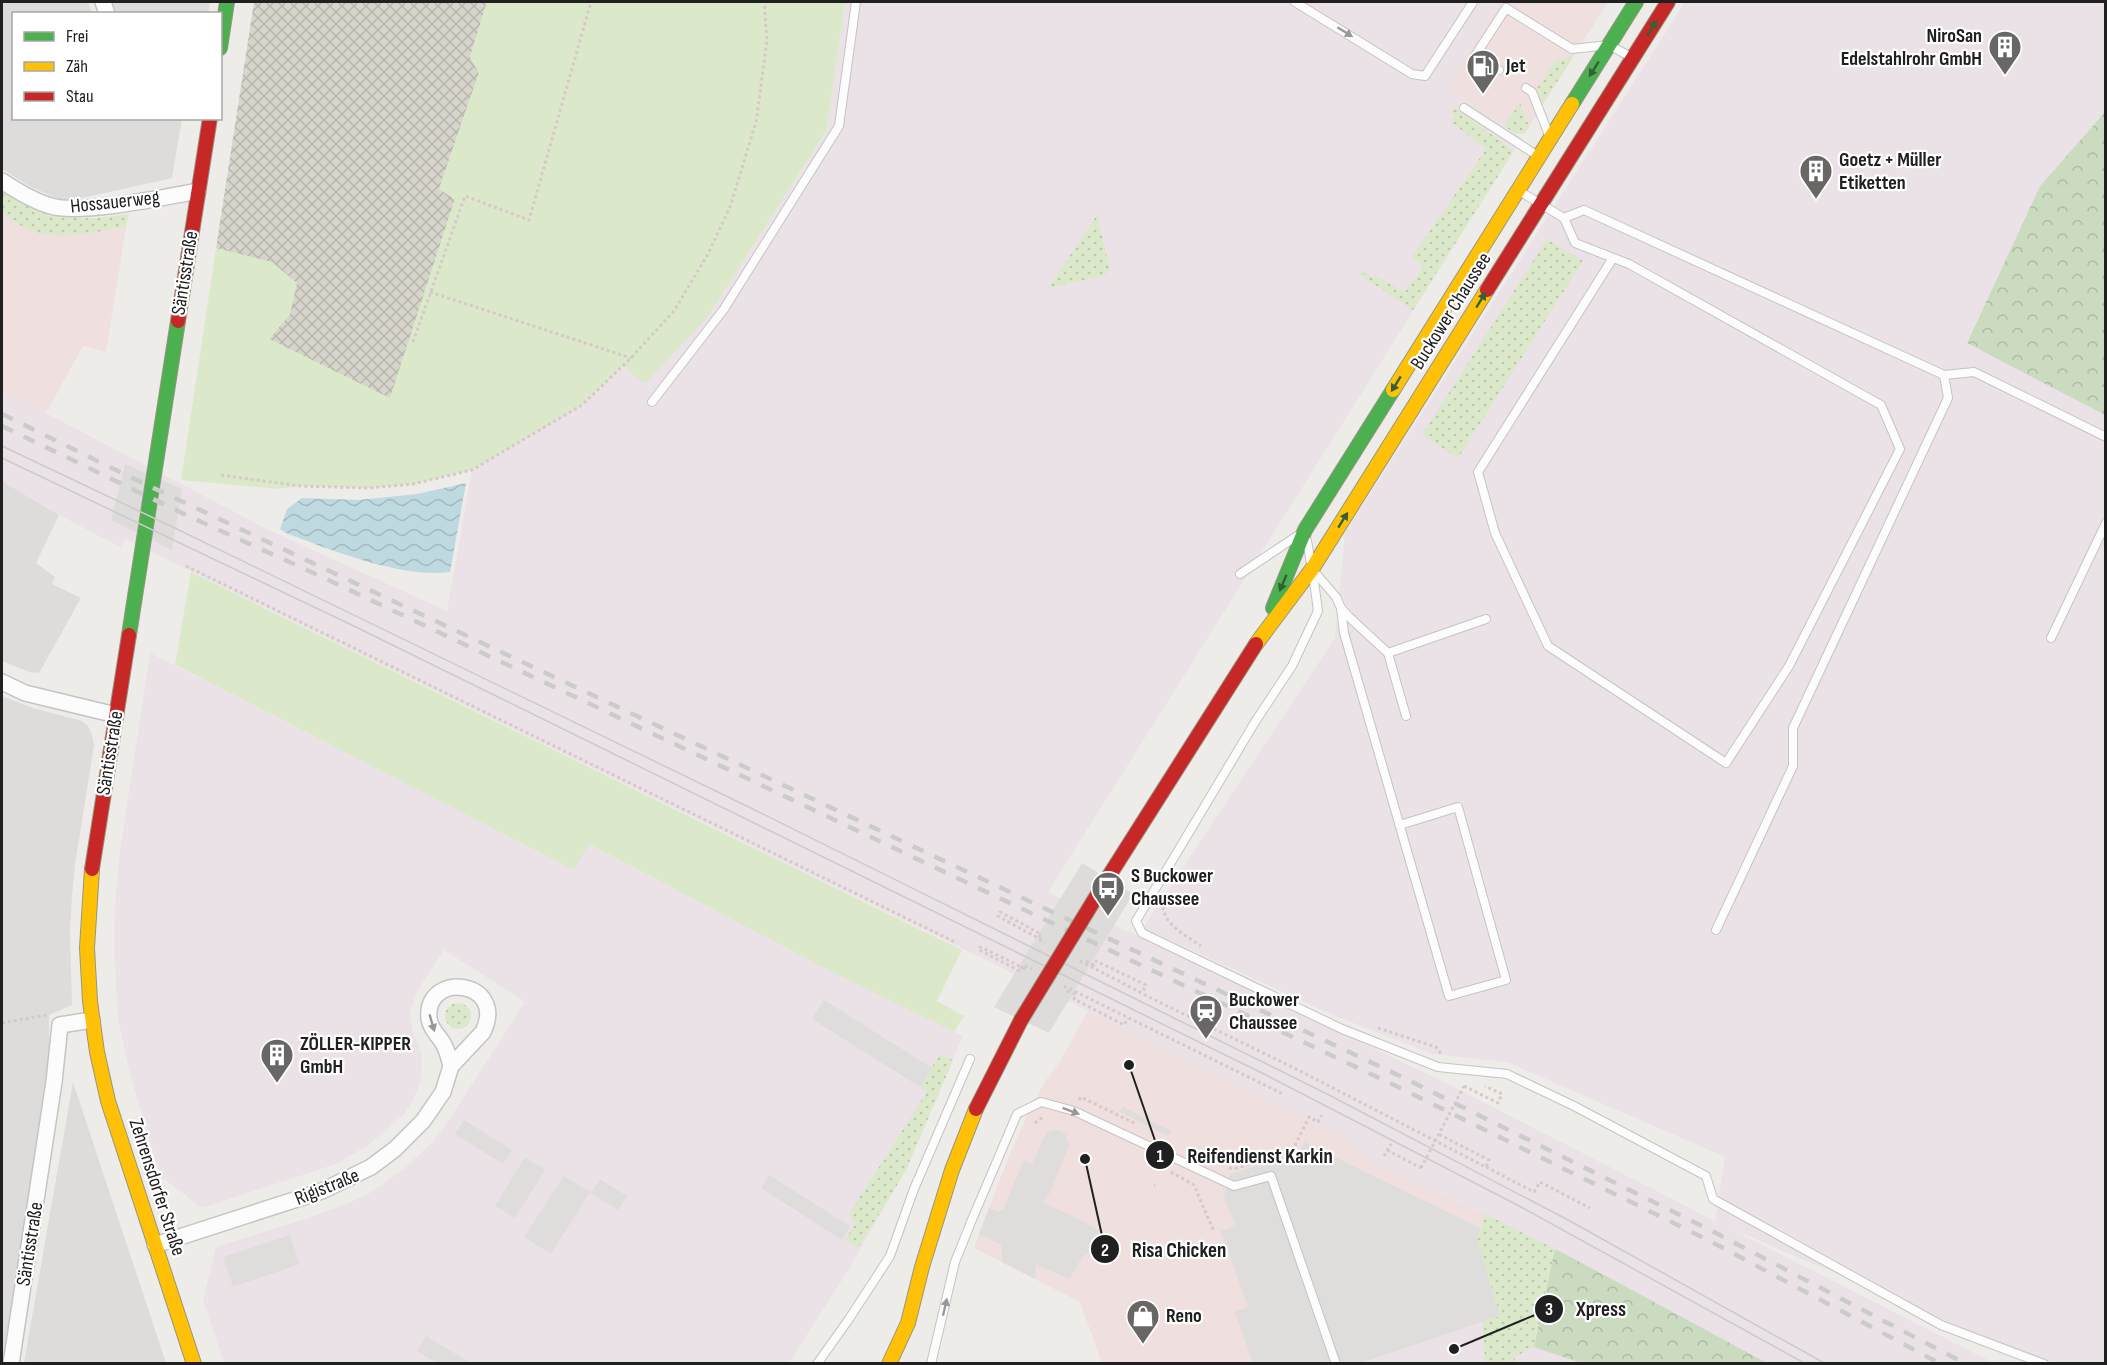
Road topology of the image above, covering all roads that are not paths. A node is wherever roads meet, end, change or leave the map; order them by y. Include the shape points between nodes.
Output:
1 (227, 2) edge
2 (856, 2) edge
3 (1295, 2) edge
4 (1473, 2) edge
5 (1636, 2) edge
6 (1668, 2) edge
7 (222, 35) edge
8 (1609, 45) junction
9 (1632, 58) junction
10 (1499, 70) dead end
11 (1526, 88) dead end
12 (1464, 108) dead end
13 (210, 120) edge
14 (1550, 138) junction
15 (1539, 157) junction
16 (2, 181) edge
17 (1518, 190) junction
18 (198, 191) junction
19 (1541, 204) junction
20 (1564, 218) junction
21 (1613, 258) junction
22 (1944, 375) junction
23 (652, 402) dead end
24 (2106, 437) edge
25 (2106, 523) edge
26 (1305, 530) junction
27 (1312, 569) junction
28 (1240, 574) dead end
29 (1341, 608) junction
30 (1486, 620) dead end
31 (1261, 636) junction
32 (2051, 638) dead end
33 (1388, 653) junction
34 (2, 682) edge
35 (116, 715) junction
36 (1406, 716) dead end
37 (1400, 825) junction
38 (1716, 930) dead end
39 (92, 1020) junction
40 (970, 1059) dead end
41 (451, 1065) junction
42 (155, 1245) junction
43 (908, 1323) junction
44 (907, 1353) dead end
45 (11, 1364) edge
46 (194, 1364) edge
47 (817, 1364) edge
48 (890, 1364) edge
49 (931, 1364) edge
50 (1335, 1364) edge
51 (2044, 1364) edge

1 - 7 main road
2 - 23 lane via 839,126 724,309
3 -> 4 lane via 1412,74 1425,76
5 - 8 main road, Buckower Chaussee
9 -> 6 main road, Buckower Chaussee
8 - 9 lane
8 - 10 lane via 1572,49 1506,8 1475,56
8 -> 14 main road, Buckower Chaussee
9 - 19 main road, Buckower Chaussee
11 - 14 lane via 1532,92
12 - 15 lane
13 - 18 main road, Säntisstraße
14 - 15 main road, Buckower Chaussee
15 - 17 main road, Buckower Chaussee
16 - 18 street, Hossauerweg via 52,207 68,209
17 - 19 lane
17 -> 26 main road, Buckower Chaussee via 1431,337
18 - 35 main road, Säntisstraße
19 - 20 lane
27 -> 19 main road, Buckower Chaussee via 1446,347
20 - 21 lane via 1575,243
20 - 22 lane via 1584,210
21 - 21 lane via 1881,405 1900,448 1789,666 1726,763 1548,646 1495,533 1478,472
22 - 24 lane via 1974,372
22 - 38 lane via 1948,398 1793,728 1793,766
25 - 32 lane
26 - 27 lane
26 - 28 lane
26 -> 31 main road, Buckower Chaussee
27 - 29 lane
27 - 31 main road, Buckower Chaussee
27 - 51 lane via 1318,611 1292,666 1136,921 1142,933 1342,1029 1438,1067 1507,1074 1574,1106 1706,1176 1713,1199 1941,1325
29 - 33 lane
29 - 37 lane via 1344,633
30 - 33 lane
31 - 43 main road, Buckower Chaussee, bridge via 1021,1020 981,1098 952,1170
33 - 36 lane
34 - 35 street via 25,693
35 - 39 main road, Säntisstraße via 89,894 87,948
37 - 37 lane via 1449,996 1506,980 1458,807
39 - 42 main road, Zehrensdorfer Straße via 108,1101
39 - 45 street, Säntisstraße via 60,1025
40 - 47 lane via 890,1256
41 -> 41 street, Rigistraße via 483,1032 488,1019 486,1005 478,994 458,986 439,994 429,1012 431,1026
41 - 42 street, Rigistraße via 443,1092 423,1121 371,1167 322,1191
42 - 46 main road, Zehrensdorfer Straße
43 - 44 main road, Buckower Chaussee
43 - 48 main road, Buckower Chaussee
49 -> 50 lane via 956,1262 1017,1114 1041,1102 1074,1111 1234,1186 1271,1176

